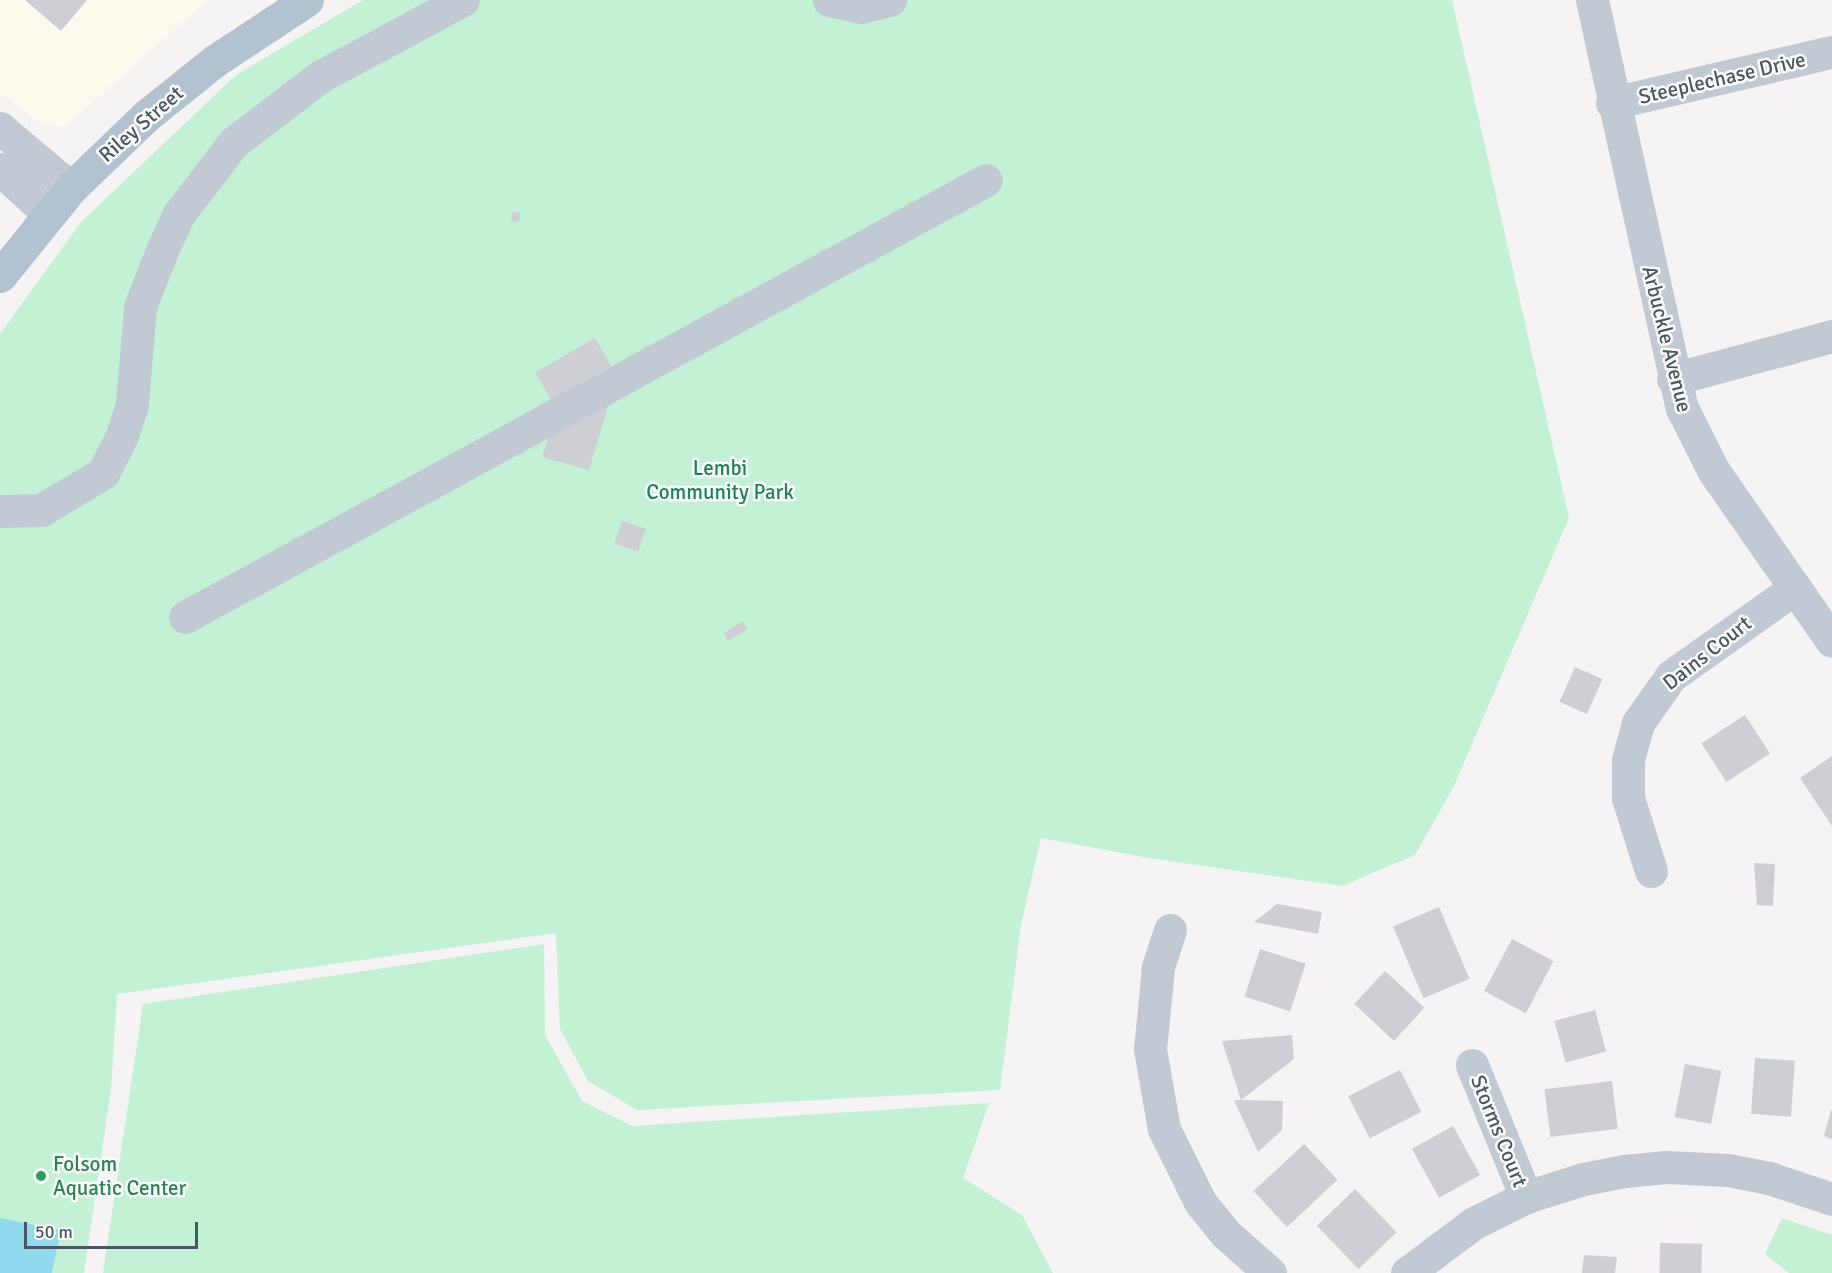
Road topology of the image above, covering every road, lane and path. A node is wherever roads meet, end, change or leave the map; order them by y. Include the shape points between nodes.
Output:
1 (307, 0) edge
2 (463, 0) edge
3 (829, 0) edge
4 (890, 0) edge
5 (1592, 0) edge
6 (1832, 52) edge
7 (1612, 103) junction
8 (0, 128) edge
9 (0, 169) edge
10 (986, 180) dead end
11 (71, 188) junction
12 (49, 214) junction
13 (0, 276) edge
14 (1832, 336) edge
15 (1673, 379) junction
16 (0, 511) edge
17 (1795, 588) junction
18 (185, 617) dead end
19 (1832, 641) edge
20 (1651, 871) dead end
21 (1170, 930) dead end
22 (1472, 1065) dead end
23 (1526, 1197) junction
24 (1832, 1199) edge
25 (1270, 1273) edge
26 (1407, 1273) edge

1 - 11 main road, Riley Street via 216,60 146,116
2 - 16 street via 321,76 233,143 179,214 163,248 140,307 132,404 121,438 103,473 41,510
3 - 4 street via 861,7
5 - 7 street, Arbuckle Avenue
6 - 7 street, Steeplechase Drive
7 - 15 street, Arbuckle Avenue
8 - 11 street
9 - 12 street
10 - 18 street
11 - 12 main road, Riley Street
12 - 13 main road, Riley Street
14 - 15 street
15 - 17 street, Arbuckle Avenue via 1682,408 1708,460
17 - 19 street, Arbuckle Avenue
17 - 20 street, Dains Court via 1671,676 1638,723 1628,760 1627,789
21 - 25 street via 1158,968 1150,1039 1164,1129 1200,1202 1226,1234
22 - 23 street, Storms Court
23 - 24 street via 1583,1179 1666,1167 1728,1170 1779,1181
23 - 26 street via 1474,1223

